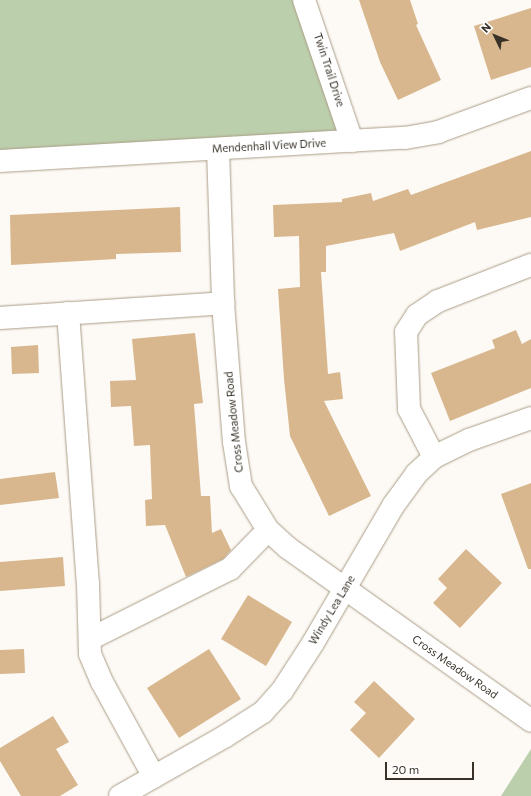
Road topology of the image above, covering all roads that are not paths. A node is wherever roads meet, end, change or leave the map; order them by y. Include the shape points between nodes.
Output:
1 (304, 0) edge
2 (531, 98) edge
3 (352, 141) junction
4 (218, 149) junction
5 (0, 161) edge
6 (531, 265) edge
7 (223, 303) junction
8 (68, 313) junction
9 (0, 318) edge
10 (531, 418) edge
11 (434, 457) junction
12 (268, 530) junction
13 (344, 589) junction
14 (90, 639) junction
15 (531, 721) edge
16 (154, 777) junction
17 (120, 796) edge

1 - 3 street, Twin Trail Drive
2 - 3 street, Mendenhall View Drive via 438,132 405,138
3 - 4 street, Mendenhall View Drive
4 - 5 street, Mendenhall View Drive
4 - 7 street, Cross Meadow Road
6 - 11 street via 438,301 417,315 406,332 409,409
7 - 8 street
7 - 12 street, Cross Meadow Road via 234,442 241,486
8 - 9 street
8 - 14 street
10 - 11 street, Windy Lea Lane via 469,440
11 - 13 street, Windy Lea Lane via 416,474 393,506
12 - 13 street, Cross Meadow Road
12 - 14 street via 230,569
13 - 15 street, Cross Meadow Road
13 - 16 street, Windy Lea Lane via 282,691 263,712
14 - 16 street via 90,654 102,682
16 - 17 street, Windy Lea Lane

